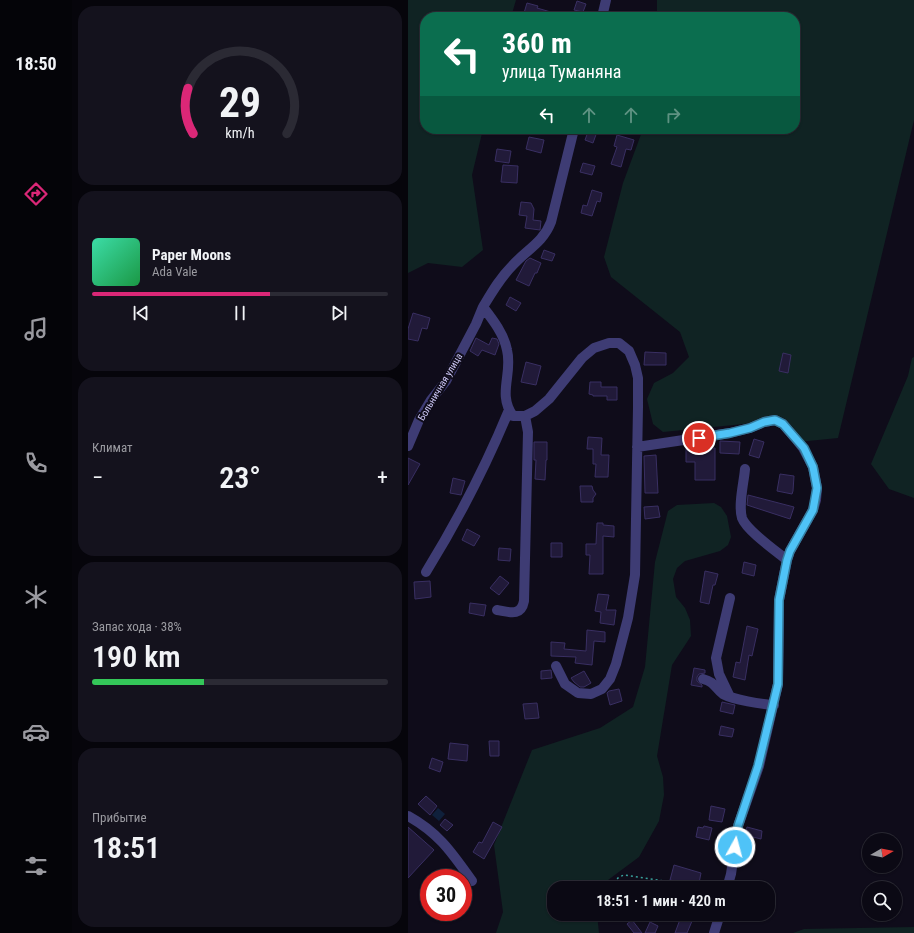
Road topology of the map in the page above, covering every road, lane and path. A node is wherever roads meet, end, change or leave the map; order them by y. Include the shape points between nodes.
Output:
1 (606, 0) edge
2 (603, 12) edge
3 (573, 134) edge
4 (483, 307) junction
5 (509, 410) junction
6 (525, 416) junction
7 (408, 446) edge
8 (637, 447) junction
9 (745, 469) dead end
10 (787, 560) junction
11 (426, 572) dead end
12 (730, 598) dead end
13 (497, 610) dead end
14 (556, 666) dead end
15 (703, 679) dead end
16 (729, 695) junction
17 (774, 705) junction
18 (408, 816) edge
19 (464, 869) edge
20 (615, 881) edge
21 (664, 881) edge
22 (729, 881) edge
23 (718, 921) edge
24 (714, 933) edge

1 - 2 street
3 - 4 street, Больничная улица via 547,232 513,264 498,282
4 - 5 street via 504,339 508,351 506,402
4 - 7 street, Больничная улица via 446,381 431,400
5 - 6 street via 513,416
5 - 11 street via 475,486
6 - 8 street via 549,400 582,358 594,348 619,343 630,351 636,372
6 - 13 street via 528,432 524,601 520,611
8 - 10 street via 730,433 775,420 783,424 804,448 813,467 817,488 813,510
8 - 14 street via 635,575 628,618 616,664 610,679 602,689 591,694 578,693 565,684
9 - 10 street via 742,518 750,530
10 - 17 street via 779,600 778,684
12 - 16 street via 716,658 719,674
15 - 16 street via 711,681 723,694
16 - 17 street
17 - 22 street via 758,766 738,826
18 - 19 street via 423,824 448,847
20 - 21 path via 624,875
23 - 24 street

